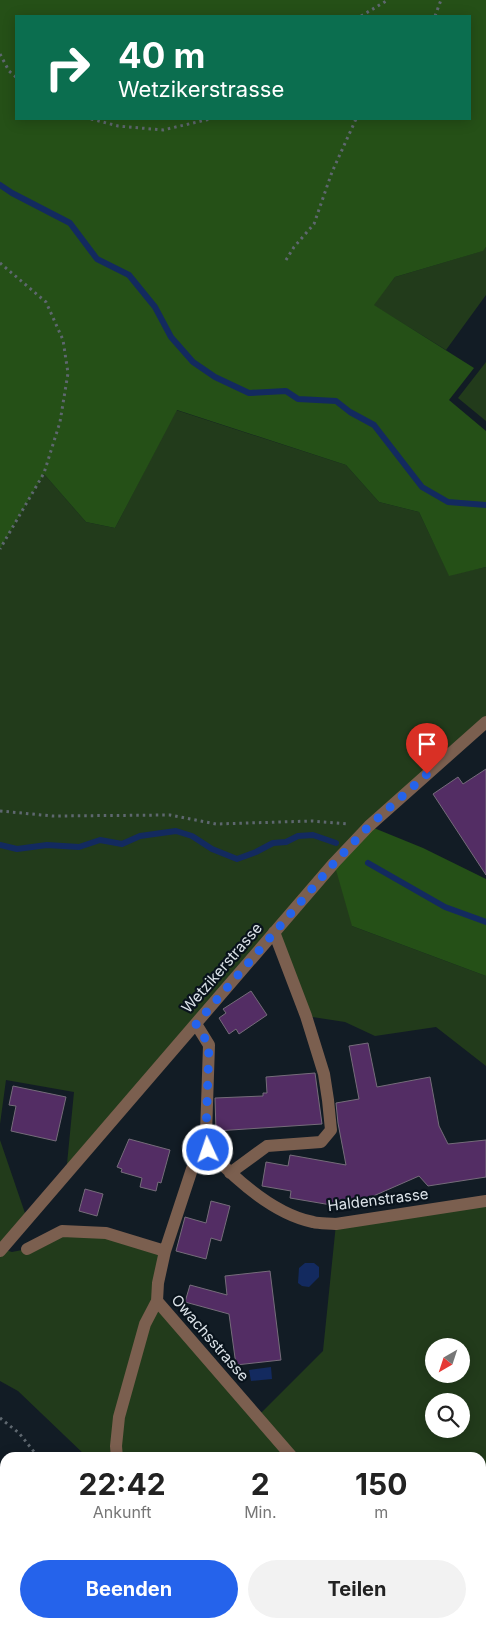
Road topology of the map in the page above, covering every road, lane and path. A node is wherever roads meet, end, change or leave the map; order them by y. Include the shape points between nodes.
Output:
1 (388, 0) edge
2 (440, 0) edge
3 (364, 15) edge
4 (435, 15) edge
5 (0, 54) edge
6 (15, 76) edge
7 (95, 120) edge
8 (206, 120) edge
9 (356, 120) edge
10 (286, 260) dead end
11 (0, 263) edge
12 (0, 549) edge
13 (486, 722) edge
14 (0, 811) edge
15 (369, 826) junction
16 (274, 932) junction
17 (196, 1024) junction
18 (208, 1150) junction
19 (230, 1173) junction
20 (486, 1201) edge
21 (27, 1249) dead end
22 (0, 1251) edge
23 (164, 1251) junction
24 (157, 1301) junction
25 (0, 1418) edge
26 (34, 1452) edge
27 (117, 1452) edge
28 (287, 1452) edge

1 - 3 path
2 - 4 path
5 - 6 path
7 - 8 path via 118,126 163,130
9 - 10 path via 332,172 314,224
11 - 12 path via 46,302 63,340 68,373 60,422 44,474
13 - 15 street, Wetzikerstrasse
14 - 15 path via 53,816 170,815 216,824 312,821
15 - 16 street, Wetzikerstrasse
16 - 17 street, Wetzikerstrasse
16 - 19 street via 324,1074 331,1130 321,1142 267,1146
17 - 18 street via 209,1045
17 - 22 street, Wetzikerstrasse
18 - 19 street, Haldenstrasse
18 - 23 street, Owachsstrasse via 192,1169
19 - 20 street, Haldenstrasse via 270,1203 313,1222 336,1224
21 - 23 street via 62,1231 106,1233
23 - 24 street, Owachsstrasse
24 - 27 street via 145,1324 119,1417
24 - 28 street, Owachsstrasse
25 - 26 path via 19,1433

